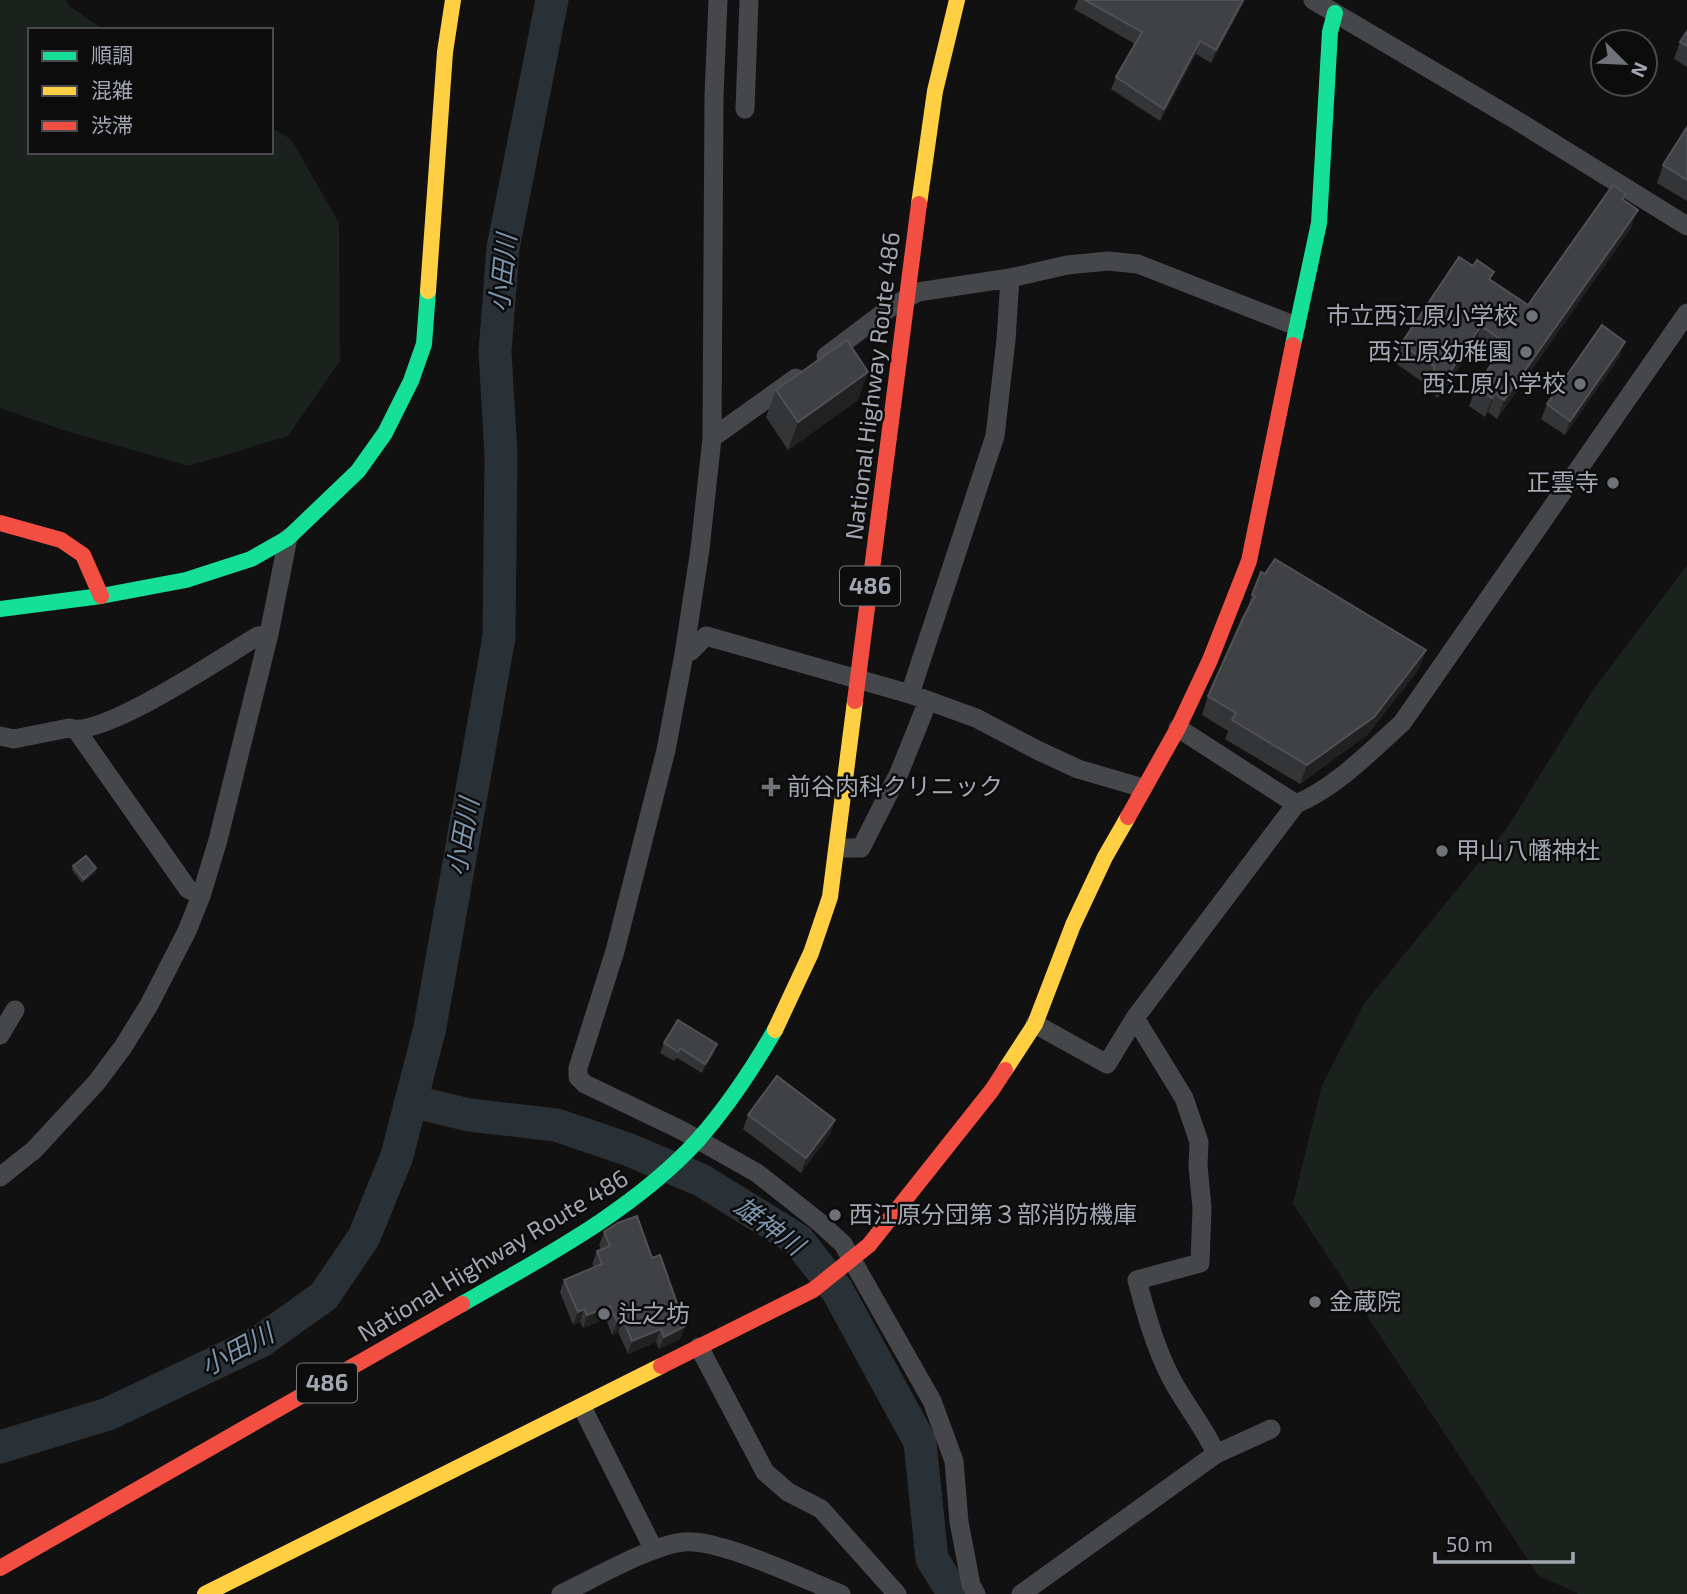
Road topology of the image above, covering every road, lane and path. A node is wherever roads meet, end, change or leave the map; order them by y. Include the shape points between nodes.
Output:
1 (453, 0) edge
2 (719, 0) edge
3 (749, 0) edge
4 (957, 0) edge
5 (1322, 4) edge
6 (748, 46) junction
7 (714, 96) junction
8 (745, 109) dead end
9 (1687, 226) edge
10 (1010, 278) junction
11 (907, 299) junction
12 (1687, 313) edge
13 (1296, 326) junction
14 (712, 438) junction
15 (0, 523) edge
16 (288, 538) junction
17 (101, 596) junction
18 (0, 609) edge
19 (269, 634) junction
20 (684, 654) junction
21 (858, 680) junction
22 (919, 698) junction
23 (1178, 727) junction
24 (77, 731) junction
25 (0, 736) edge
26 (1143, 788) junction
27 (1296, 804) junction
28 (838, 848) junction
29 (201, 896) junction
30 (15, 1010) dead end
31 (1135, 1018) junction
32 (1035, 1024) junction
33 (0, 1035) edge
34 (695, 1143) junction
35 (0, 1177) edge
36 (849, 1262) junction
37 (699, 1347) junction
38 (582, 1407) junction
39 (1270, 1429) dead end
40 (1216, 1454) junction
41 (654, 1550) junction
42 (0, 1568) edge
43 (205, 1594) edge
44 (561, 1594) edge
45 (841, 1594) edge
46 (897, 1594) edge
47 (976, 1594) edge
48 (1021, 1594) edge

1 - 16 main road via 445,52 424,344 386,433 358,471
2 - 7 street
3 - 6 street
4 - 11 main road, National Highway Route 486 / 486 via 934,88
5 - 9 street
5 - 13 main road via 1330,32 1319,223
6 - 7 street
6 - 8 street
7 - 14 street
10 - 11 street via 918,292
10 - 13 street via 1067,265 1138,264
10 - 22 street via 995,436
11 - 14 street
11 - 21 main road, National Highway Route 486 / 486
12 - 27 street via 1402,723 1360,761
13 - 23 main road via 1249,561
14 - 20 street
15 - 17 main road via 61,540 83,555
16 - 17 main road via 251,559 186,580
16 - 19 street
17 - 18 main road
19 - 24 street via 258,636 120,718
19 - 29 street
20 - 21 street via 706,636
20 - 34 street via 648,826 578,1077
21 - 22 street
21 - 28 main road, National Highway Route 486 / 486
22 - 26 street via 976,718 1078,769
22 - 28 street via 899,773 861,848
23 - 26 main road
23 - 27 street
24 - 25 street via 69,728 14,738
24 - 29 street via 188,889
26 - 32 main road via 1073,925
27 - 31 street
28 - 34 main road, National Highway Route 486 / 486 via 820,935 788,1010 749,1075
29 - 35 street via 149,1005 123,1047 33,1150
30 - 33 street
31 - 32 street via 1107,1064
31 - 40 street via 1184,1098 1199,1142 1202,1208 1200,1263 1137,1280 1153,1341
32 - 36 main road via 992,1090 869,1245
34 - 36 street via 767,1181 843,1244
34 - 42 main road, National Highway Route 486 / 486 via 648,1188 595,1226
36 - 37 main road via 813,1290
36 - 47 street via 932,1401 954,1461 960,1522
37 - 38 main road
37 - 46 street via 765,1472 788,1492 821,1509
38 - 41 street
38 - 43 main road
39 - 40 street
40 - 48 street
41 - 44 street
41 - 45 street via 684,1542 716,1545

